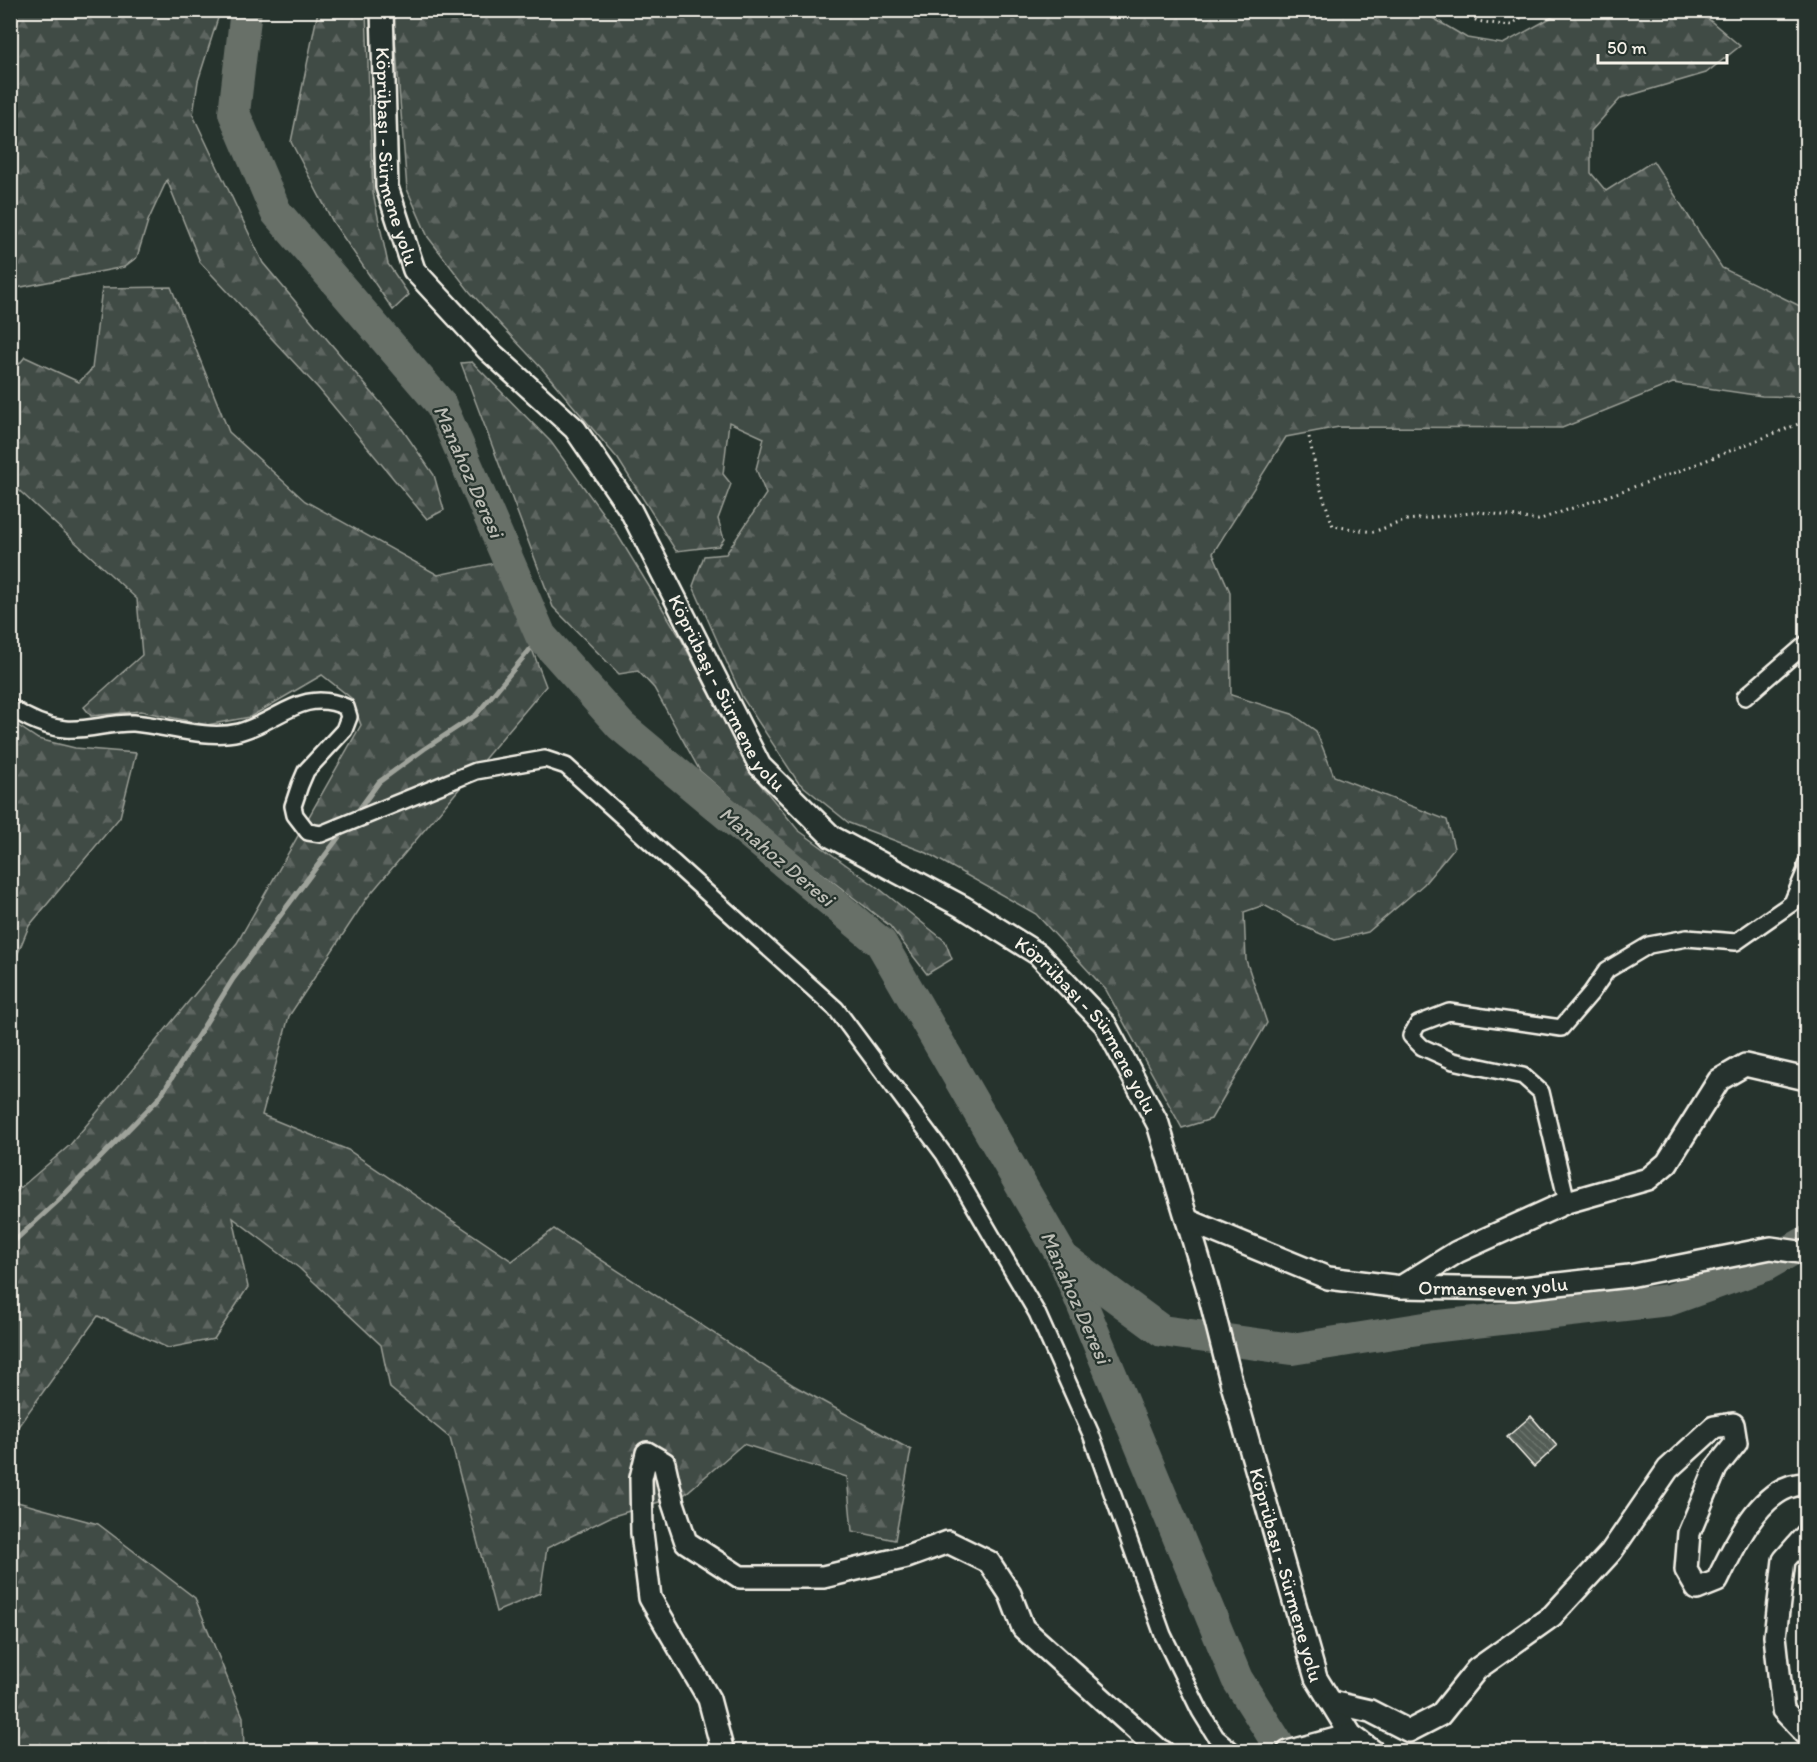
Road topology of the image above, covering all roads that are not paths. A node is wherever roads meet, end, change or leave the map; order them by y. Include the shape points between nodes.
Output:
1 (382, 10) edge
2 (1806, 644) edge
3 (1746, 696) dead end
4 (10, 707) edge
5 (1806, 864) edge
6 (1806, 1079) edge
7 (1567, 1202) junction
8 (1187, 1220) junction
9 (1806, 1253) edge
10 (1401, 1287) junction
11 (1806, 1484) edge
12 (1806, 1535) edge
13 (1331, 1702) junction
14 (1806, 1734) edge
15 (1351, 1735) junction
16 (723, 1752) edge
17 (1163, 1752) edge
18 (1234, 1752) edge
19 (1288, 1752) edge
20 (1374, 1752) edge

1 - 8 main road, Köprübaşı - Sürmene yolu via 387,187 414,270 488,350 575,429 631,511 760,766 832,837 963,907 1038,954 1105,1024 1158,1124
2 - 3 street
4 - 18 street via 38,723 65,729 132,723 202,734 238,733 309,700 336,702 346,707 349,717 344,730 306,771 293,806 308,832 321,834 476,771 544,759 566,766 836,1009 944,1155 1037,1313 1091,1434 1163,1635 1200,1711 1216,1737
5 - 7 street via 1792,903 1736,942 1687,938 1649,945 1607,970 1561,1028 1449,1012 1418,1024 1411,1036 1422,1047 1453,1061 1523,1076 1540,1092
6 - 7 main road via 1745,1065 1719,1080 1667,1163 1648,1179
7 - 10 main road via 1456,1252
8 - 10 main road, Ormanseven yolu via 1328,1278
8 - 13 main road, Köprübaşı - Sürmene yolu via 1316,1678
9 - 10 main road, Ormanseven yolu via 1771,1248 1629,1276 1514,1289
11 - 13 main road via 1775,1494 1744,1526 1717,1581 1697,1589 1686,1570 1689,1533 1716,1467 1736,1443 1733,1424 1714,1427 1668,1469 1611,1552 1552,1616 1477,1669 1440,1715 1409,1731 1370,1711
12 - 14 main road via 1784,1560 1775,1636 1783,1710
13 - 15 main road, Köprübaşı - Sürmene yolu
15 - 19 main road
15 - 20 main road, Köprübaşı - Sürmene yolu
16 - 17 main road via 709,1699 650,1598 642,1533 641,1478 647,1453 664,1463 686,1542 740,1577 823,1577 907,1557 948,1542 989,1562 1010,1594 1023,1628

